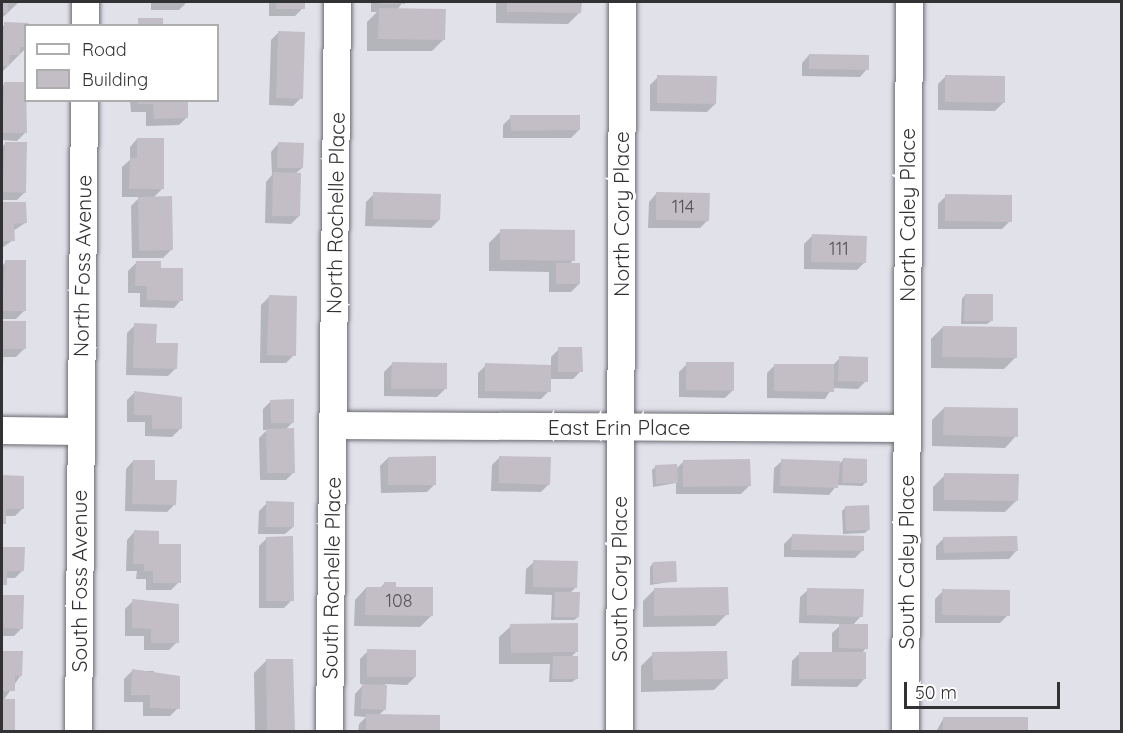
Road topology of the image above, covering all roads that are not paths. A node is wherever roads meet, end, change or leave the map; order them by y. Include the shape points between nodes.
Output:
1 (85, 2) edge
2 (337, 2) edge
3 (622, 2) edge
4 (909, 2) edge
5 (85, 24) edge
6 (84, 102) edge
7 (332, 425) junction
8 (620, 427) junction
9 (906, 428) junction
10 (2, 430) edge
11 (81, 431) junction
12 (78, 732) edge
13 (329, 732) edge
14 (619, 732) edge
15 (906, 732) edge

1 - 5 street
2 - 7 street, North Rochelle Place
3 - 8 street, North Cory Place
4 - 9 street, North Caley Place
6 - 11 street, North Foss Avenue
7 - 8 street, East Erin Place
7 - 13 street, South Rochelle Place
8 - 9 street, East Erin Place
8 - 14 street, South Cory Place
9 - 15 street, South Caley Place
10 - 11 street
11 - 12 street, South Foss Avenue

